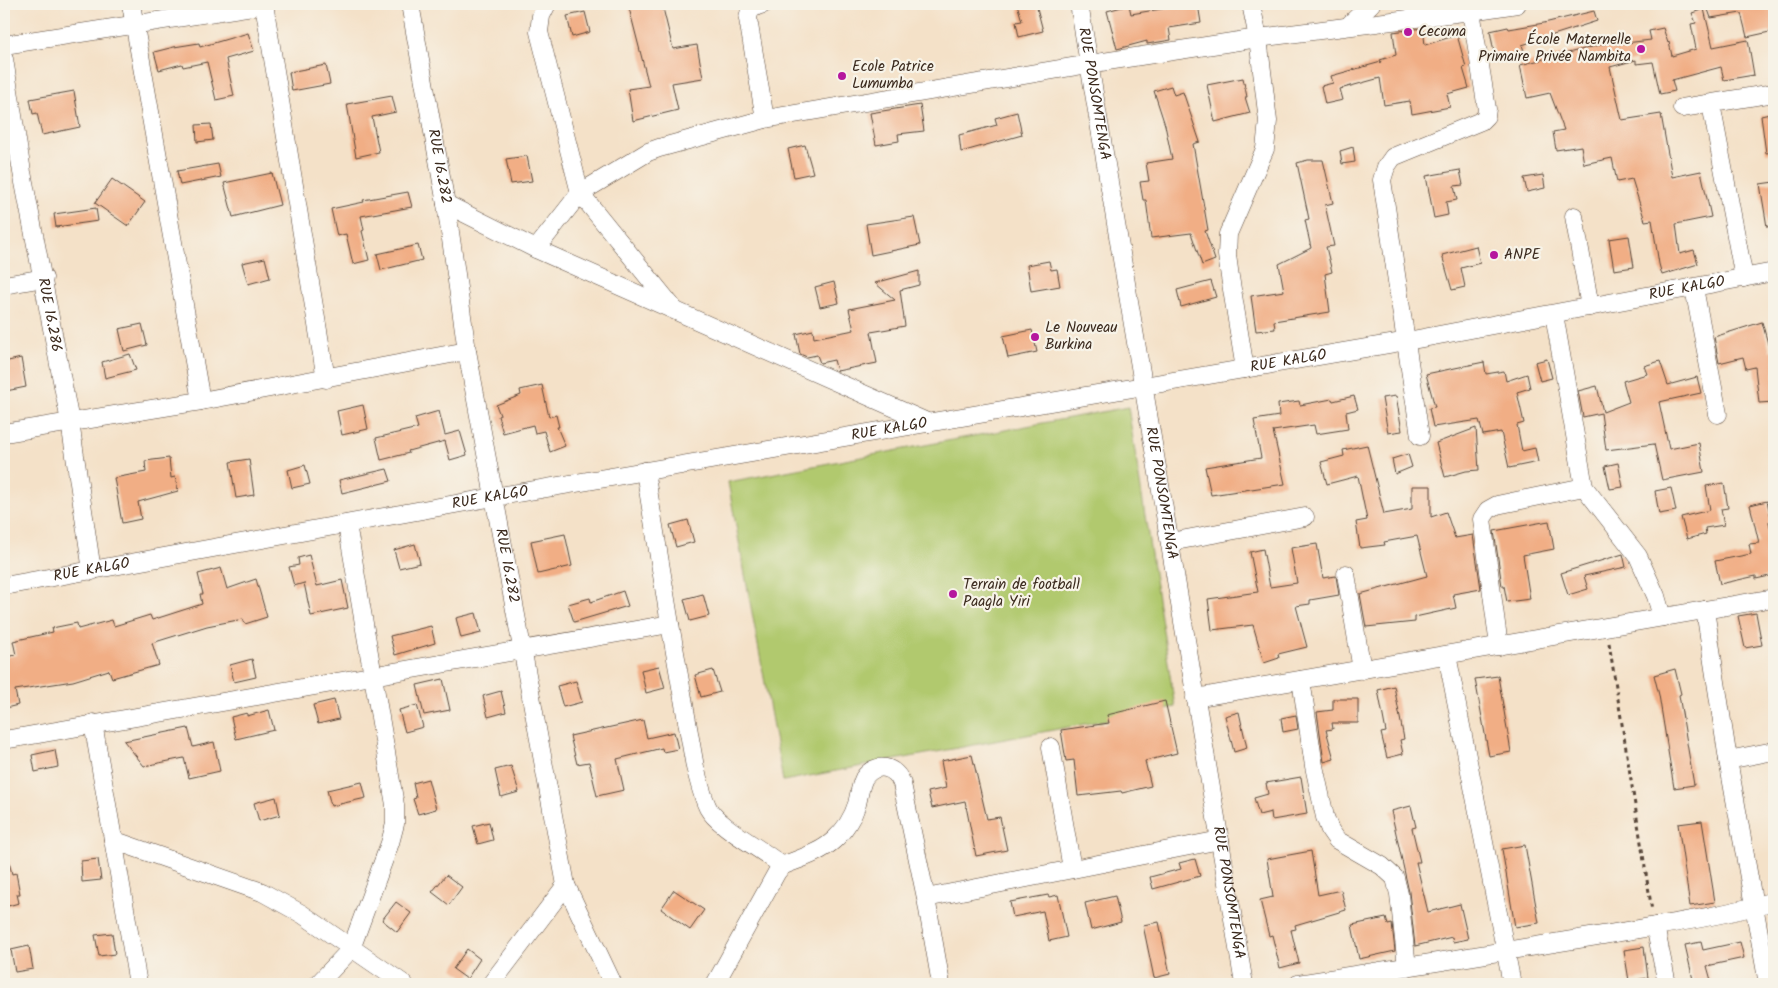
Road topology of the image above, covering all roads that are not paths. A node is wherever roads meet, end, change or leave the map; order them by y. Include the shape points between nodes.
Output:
1 (131, 4) edge
2 (264, 4) edge
3 (410, 4) edge
4 (547, 4) edge
5 (764, 4) edge
6 (1079, 4) edge
7 (1251, 4) edge
8 (1371, 4) edge
9 (1517, 4) edge
10 (1438, 9) edge
11 (1472, 11) junction
12 (135, 24) junction
13 (1348, 26) junction
14 (1258, 38) junction
15 (4, 45) edge
16 (4, 59) edge
17 (1089, 64) junction
18 (1774, 93) edge
19 (1711, 104) junction
20 (1682, 108) dead end
21 (765, 119) junction
22 (580, 193) junction
23 (446, 204) junction
24 (1574, 216) dead end
25 (536, 248) junction
26 (1774, 272) edge
27 (44, 278) junction
28 (1744, 278) junction
29 (4, 285) edge
30 (1694, 288) junction
31 (1590, 307) junction
32 (674, 309) junction
33 (1554, 314) junction
34 (1407, 341) junction
35 (467, 351) junction
36 (1245, 369) junction
37 (326, 379) junction
38 (1143, 386) junction
39 (201, 401) junction
40 (1718, 414) dead end
41 (70, 422) junction
42 (929, 423) junction
43 (4, 434) edge
44 (1420, 436) dead end
45 (645, 471) junction
46 (1584, 487) junction
47 (494, 497) junction
48 (1304, 517) dead end
49 (347, 524) junction
50 (1170, 542) junction
51 (92, 571) junction
52 (1346, 574) dead end
53 (4, 586) edge
54 (1774, 598) edge
55 (1705, 610) junction
56 (1662, 617) junction
57 (670, 624) junction
58 (1500, 646) junction
59 (521, 650) junction
60 (1447, 655) junction
61 (1362, 670) junction
62 (372, 675) junction
63 (1301, 680) junction
64 (1195, 698) junction
65 (93, 723) junction
66 (4, 740) edge
67 (1051, 747) dead end
68 (1774, 751) edge
69 (1728, 760) junction
70 (113, 840) junction
71 (1220, 840) junction
72 (782, 866) junction
73 (1072, 869) junction
74 (566, 885) junction
75 (926, 898) junction
76 (1774, 900) edge
77 (1754, 907) junction
78 (1655, 926) junction
79 (351, 949) junction
80 (1506, 951) junction
81 (1407, 967) junction
82 (1356, 980) edge
83 (138, 984) edge
84 (318, 984) edge
85 (404, 984) edge
86 (491, 984) edge
87 (613, 984) edge
88 (716, 984) edge
89 (942, 984) edge
90 (1244, 984) edge
91 (1298, 984) edge
92 (1512, 984) edge
93 (1667, 984) edge
94 (1768, 984) edge

1 - 12 street
2 - 12 street
2 - 37 street
3 - 23 street, RUE 16.282
4 - 22 street via 539,32
5 - 21 street via 752,8 748,19
6 - 17 street, RUE PONSOMTENGA
7 - 14 street
8 - 13 street
9 - 11 street
10 - 11 street
10 - 13 street
11 - 34 street via 1486,116 1481,121 1393,156 1382,180
12 - 15 street
12 - 39 street
13 - 14 street
14 - 17 street
14 - 36 street via 1268,121 1265,149 1228,234 1227,255
16 - 27 street, RUE 16.286 via 22,172
17 - 21 street
17 - 38 street, RUE PONSOMTENGA
18 - 19 street
19 - 20 street
19 - 28 street
21 - 22 street via 648,152
22 - 25 street
22 - 32 street
23 - 25 street
23 - 35 street, RUE 16.282
24 - 31 street
25 - 32 street
26 - 28 street, RUE KALGO
27 - 29 street
27 - 41 street, RUE 16.286
28 - 30 street, RUE KALGO
30 - 31 street, RUE KALGO
30 - 40 street
31 - 33 street, RUE KALGO
32 - 42 street
33 - 34 street, RUE KALGO
33 - 46 street
34 - 36 street, RUE KALGO
34 - 44 street
35 - 37 street
35 - 47 street, RUE 16.282
36 - 38 street, RUE KALGO
37 - 39 street
38 - 42 street, RUE KALGO
38 - 50 street, RUE PONSOMTENGA
39 - 41 street
41 - 43 street
41 - 51 street, RUE 16.286
42 - 45 street, RUE KALGO
45 - 47 street, RUE KALGO
45 - 57 street
46 - 56 street via 1638,556
46 - 58 street via 1497,504 1482,519
47 - 49 street, RUE KALGO
47 - 59 street, RUE 16.282
48 - 50 street
49 - 51 street, RUE KALGO
49 - 62 street
50 - 64 street, RUE PONSOMTENGA
51 - 53 street, RUE KALGO
52 - 61 street
54 - 55 street
55 - 56 street
55 - 69 street
56 - 58 street
57 - 59 street
57 - 72 street via 695,767 708,809 718,821
58 - 60 street
59 - 62 street
59 - 74 street, RUE 16.282
60 - 61 street
60 - 80 street
61 - 63 street
62 - 65 street
62 - 79 street via 395,805 395,824
63 - 64 street
63 - 81 street via 1325,817 1337,840 1382,866 1395,878
64 - 71 street, RUE PONSOMTENGA
65 - 66 street
65 - 70 street
67 - 73 street
68 - 69 street
69 - 77 street
70 - 79 street via 262,892 302,914
70 - 83 street
71 - 73 street
71 - 90 street, RUE PONSOMTENGA
72 - 75 street via 835,840 856,807 863,780 876,769 889,768 900,776
72 - 88 street
73 - 75 street
74 - 86 street
74 - 87 street, RUE 16.282
75 - 89 street
76 - 77 street
77 - 78 street
77 - 94 street
78 - 80 street
78 - 93 street
79 - 84 street
79 - 85 street
80 - 81 street
80 - 92 street
81 - 82 street
82 - 91 street

